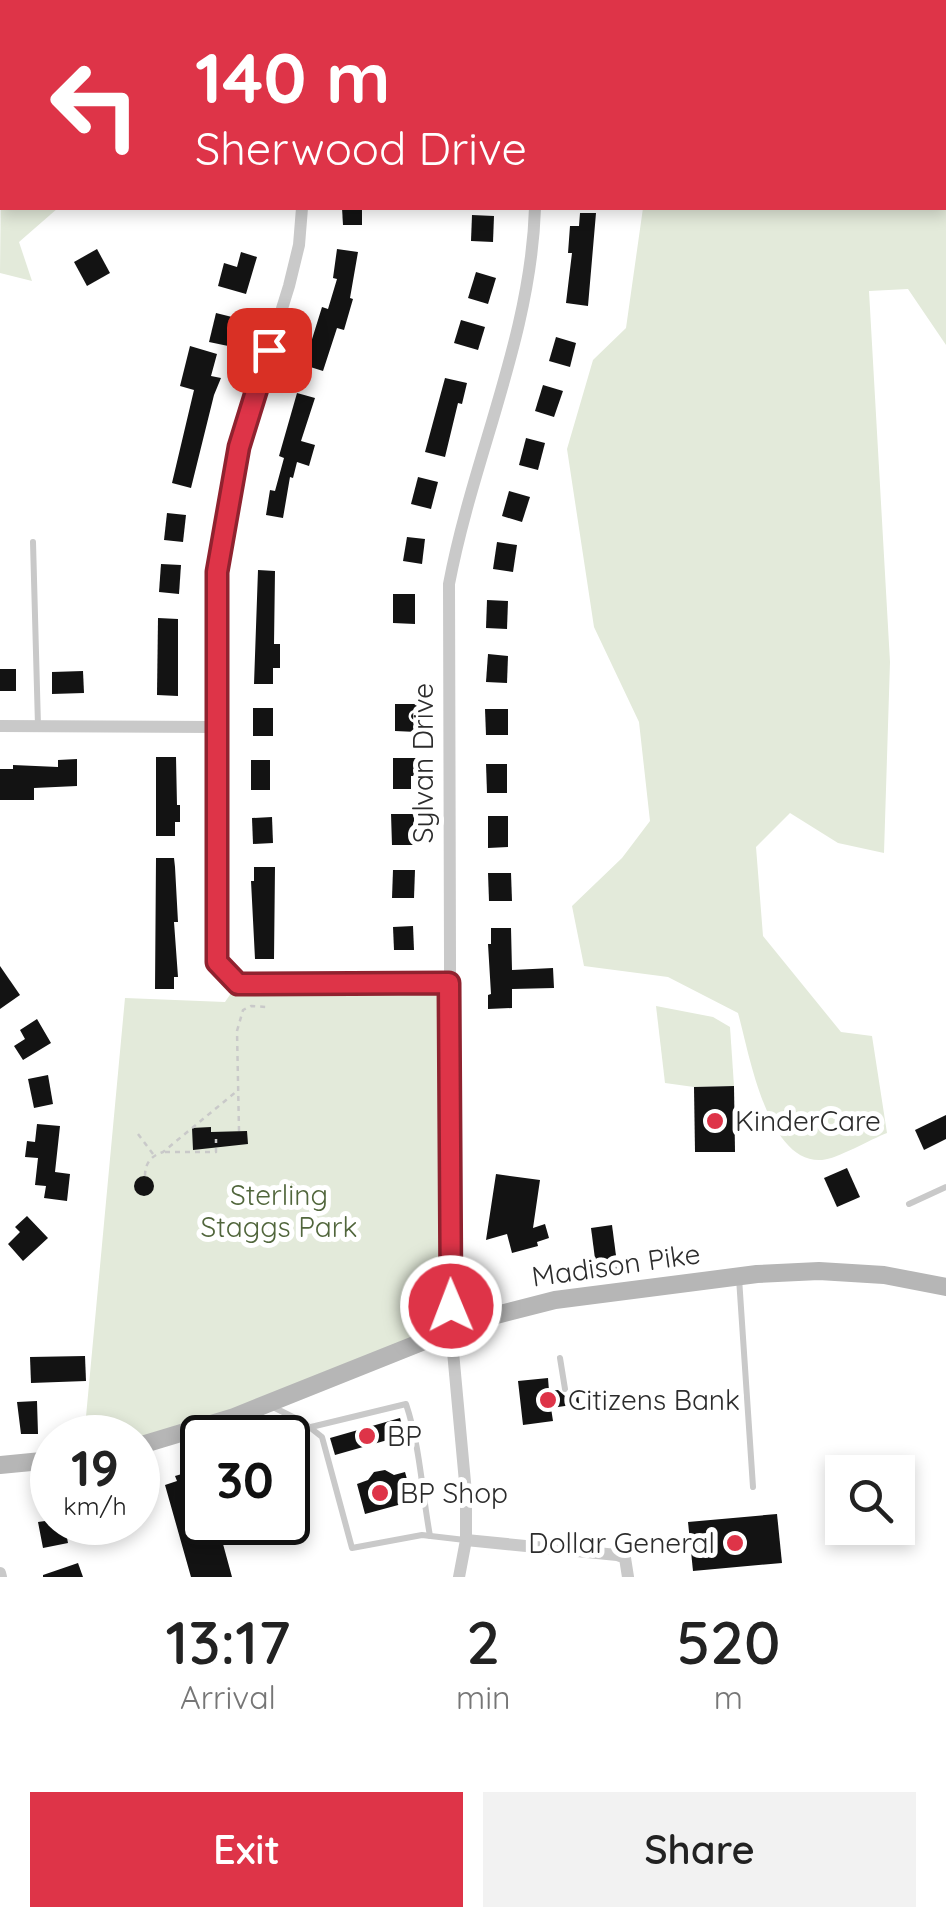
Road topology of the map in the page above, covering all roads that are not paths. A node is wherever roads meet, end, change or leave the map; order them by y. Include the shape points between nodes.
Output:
1 (302, 210) edge
2 (535, 210) edge
3 (33, 542) dead end
4 (0, 726) edge
5 (38, 726) junction
6 (215, 727) junction
7 (449, 983) junction
8 (946, 1187) edge
9 (908, 1204) dead end
10 (739, 1276) junction
11 (946, 1287) edge
12 (451, 1330) junction
13 (560, 1358) dead end
14 (565, 1390) dead end
15 (267, 1404) junction
16 (288, 1415) edge
17 (310, 1427) joint
18 (160, 1440) edge
19 (30, 1462) edge
20 (0, 1465) edge
21 (753, 1486) dead end
22 (430, 1536) junction
23 (466, 1540) junction
24 (459, 1577) edge
25 (628, 1577) edge

1 - 6 street via 299,246 228,504 217,572
2 - 7 street, Sylvan Drive via 523,314 449,584
3 - 5 lane
4 - 5 street
5 - 6 street
6 - 7 street via 215,944 224,972 238,984
7 - 12 street, Sylvan Drive
8 - 9 lane
10 - 11 main road, Madison Pike via 818,1271
10 - 12 main road, Madison Pike via 555,1300
10 - 21 lane
12 - 15 main road, Madison Pike
12 - 23 street, Sylvan Drive
13 - 14 lane
15 - 16 lane
15 - 18 main road, Madison Pike
17 - 22 lane via 322,1437 352,1548
17 - 22 lane via 406,1404
19 - 20 main road
22 - 23 lane
23 - 24 street, Sylvan Drive
23 - 25 street via 617,1555 625,1558

